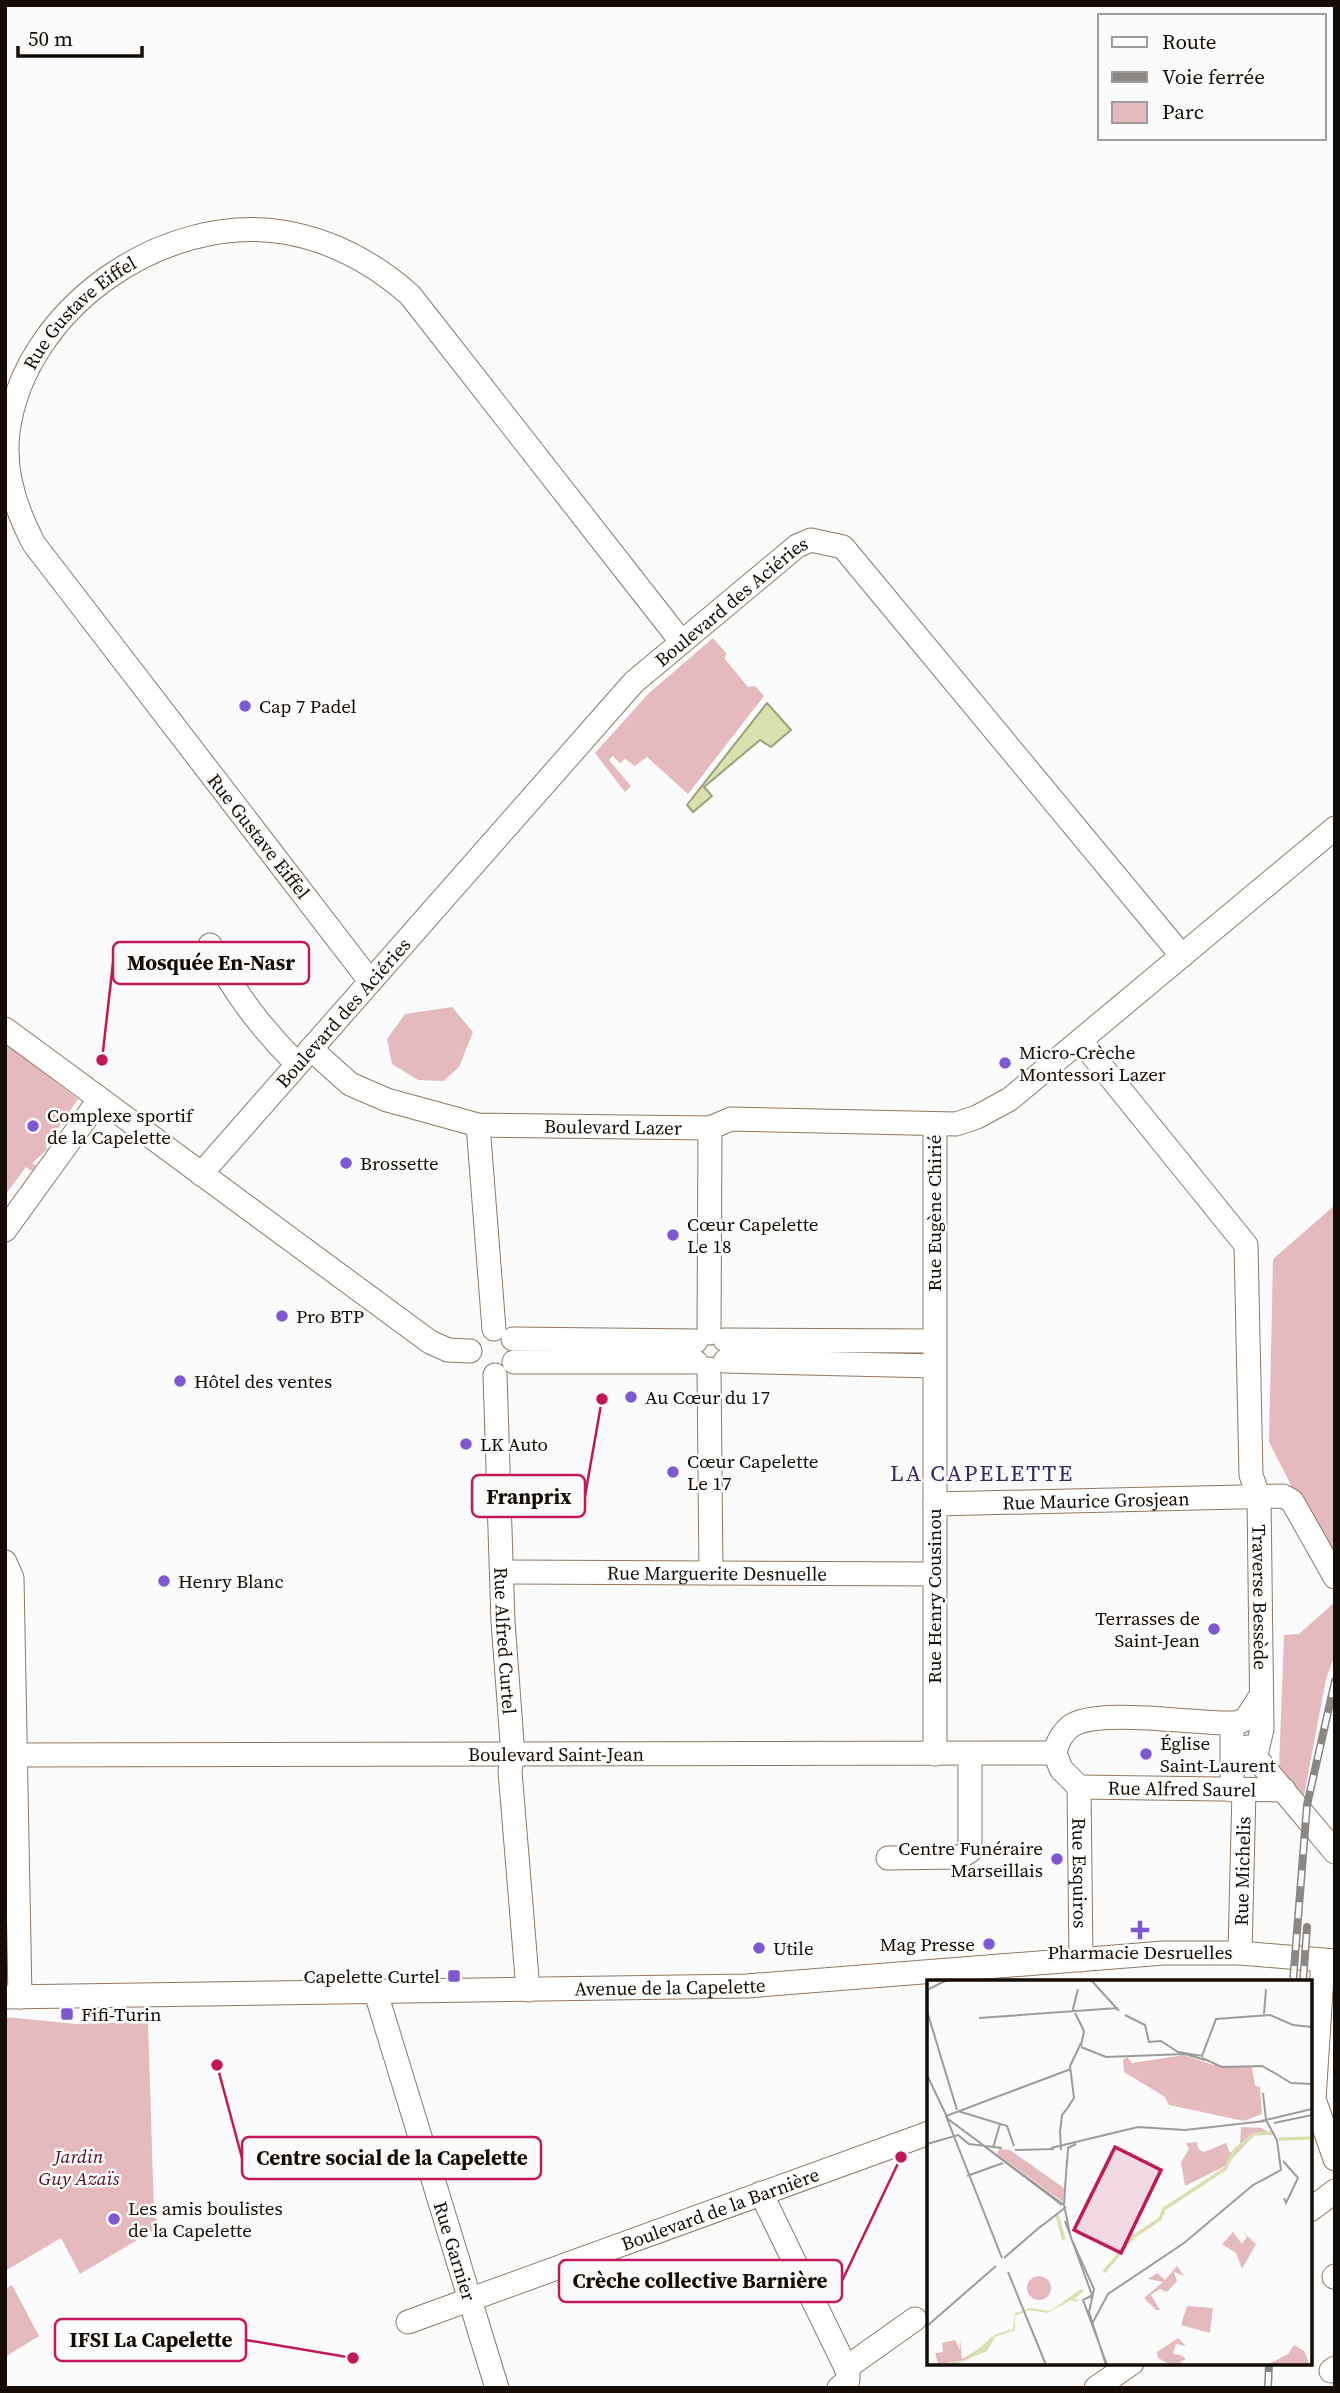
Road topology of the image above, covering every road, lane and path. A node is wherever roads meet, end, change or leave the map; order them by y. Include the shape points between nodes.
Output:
1 (680, 640) junction
2 (1335, 828) edge
3 (210, 945) dead end
4 (1182, 957) junction
5 (370, 981) junction
6 (5, 1029) edge
7 (1081, 1041) junction
8 (304, 1056) junction
9 (99, 1100) junction
10 (478, 1125) junction
11 (935, 1125) junction
12 (710, 1128) junction
13 (201, 1174) junction
14 (5, 1230) edge
15 (470, 1351) junction
16 (504, 1351) junction
17 (710, 1351) junction
18 (934, 1354) junction
19 (1259, 1498) junction
20 (935, 1504) junction
21 (5, 1562) edge
22 (502, 1572) junction
23 (710, 1573) junction
24 (934, 1574) junction
25 (1335, 1577) edge
26 (8, 1602) edge
27 (1260, 1697) junction
28 (1232, 1724) junction
29 (1055, 1753) junction
30 (935, 1754) junction
31 (970, 1754) junction
32 (15, 1755) junction
33 (513, 1755) junction
34 (1255, 1759) junction
35 (1079, 1787) junction
36 (1238, 1790) junction
37 (1284, 1790) junction
38 (1335, 1852) edge
39 (888, 1858) dead end
40 (1240, 1952) junction
41 (1081, 1960) junction
42 (1329, 1960) edge
43 (1033, 1973) edge
44 (528, 1990) junction
45 (376, 1993) junction
46 (13, 1997) edge
47 (927, 2134) edge
48 (1335, 2159) edge
49 (1335, 2191) edge
50 (761, 2193) junction
51 (1312, 2208) edge
52 (472, 2299) junction
53 (915, 2319) dead end
54 (408, 2322) dead end
55 (1129, 2365) edge
56 (842, 2378) edge
57 (497, 2388) edge
58 (1096, 2388) edge

1 - 4 street, Boulevard des Aciéries via 797,546 811,540 842,547
1 - 5 street, Boulevard des Aciéries via 634,681
1 - 5 street, Rue Gustave Eiffel via 410,295 344,249 281,232 215,233 183,240 120,270 66,315 32,361 8,433 10,482 23,523 34,544
2 - 4 street
3 - 8 street, Boulevard Lazer via 229,984 268,1035
4 - 7 street, Rue Eugène Chirié
5 - 8 street, Boulevard des Aciéries
6 - 9 street
7 - 11 street, Rue Eugène Chirié via 993,1110 956,1124
7 - 19 street via 1246,1245 1251,1475
8 - 10 street, Boulevard Lazer via 387,1100
8 - 13 street, Boulevard des Aciéries
9 - 13 street
9 - 14 street
10 - 12 street, Boulevard Lazer
10 - 16 street, Rue Alfred Curtel
11 - 12 street, Boulevard Lazer via 731,1119
11 - 18 street, Rue Eugène Chirié
12 - 17 street
13 - 15 street via 430,1342 447,1350
15 - 16 street via 479,1334
15 - 16 street via 479,1370
16 - 17 street
16 - 22 street, Rue Alfred Curtel
17 - 18 street
17 - 23 street
18 - 20 street, Rue Henry Cousinou
19 - 20 street, Rue Maurice Grosjean
19 - 25 street via 1283,1496 1292,1501
19 - 27 street, Traverse Bessède
20 - 24 street, Rue Henry Cousinou
21 - 26 street via 12,1578
22 - 23 street, Rue Marguerite Desnuelle
22 - 33 street, Rue Alfred Curtel
23 - 24 street, Rue Marguerite Desnuelle
24 - 30 street, Rue Henry Cousinou
26 - 32 street
27 - 28 street, Traverse Bessède via 1246,1719
27 - 34 street, Traverse Bessède via 1262,1729
28 - 29 street via 1094,1718 1072,1725
28 - 34 street
28 - 36 street, Rue Michelis
29 - 31 street, Boulevard Saint-Jean
29 - 35 street via 1061,1769
30 - 31 street, Boulevard Saint-Jean
30 - 33 street, Boulevard Saint-Jean
31 - 39 street via 970,1851 960,1857
32 - 33 street, Boulevard Saint-Jean
32 - 46 street
33 - 44 street, Rue Alfred Curtel via 510,1778
34 - 37 street
35 - 36 street, Rue Alfred Saurel
35 - 41 street, Rue Esquiros
36 - 37 street, Rue Alfred Saurel
36 - 40 street, Rue Michelis
37 - 38 street
40 - 41 street, Avenue de la Capelette
40 - 42 street, Avenue de la Capelette
41 - 43 street, Avenue de la Capelette
42 - 48 street via 1314,2099
43 - 44 street, Avenue de la Capelette
44 - 45 street, Avenue de la Capelette
45 - 46 street, Avenue de la Capelette
45 - 52 street, Rue Garnier
47 - 50 street, Boulevard de la Barnière
49 - 51 street
50 - 52 street, Boulevard de la Barnière
50 - 56 street
52 - 54 street, Boulevard de la Barnière
52 - 57 street, Rue Garnier
53 - 56 street
55 - 58 street

